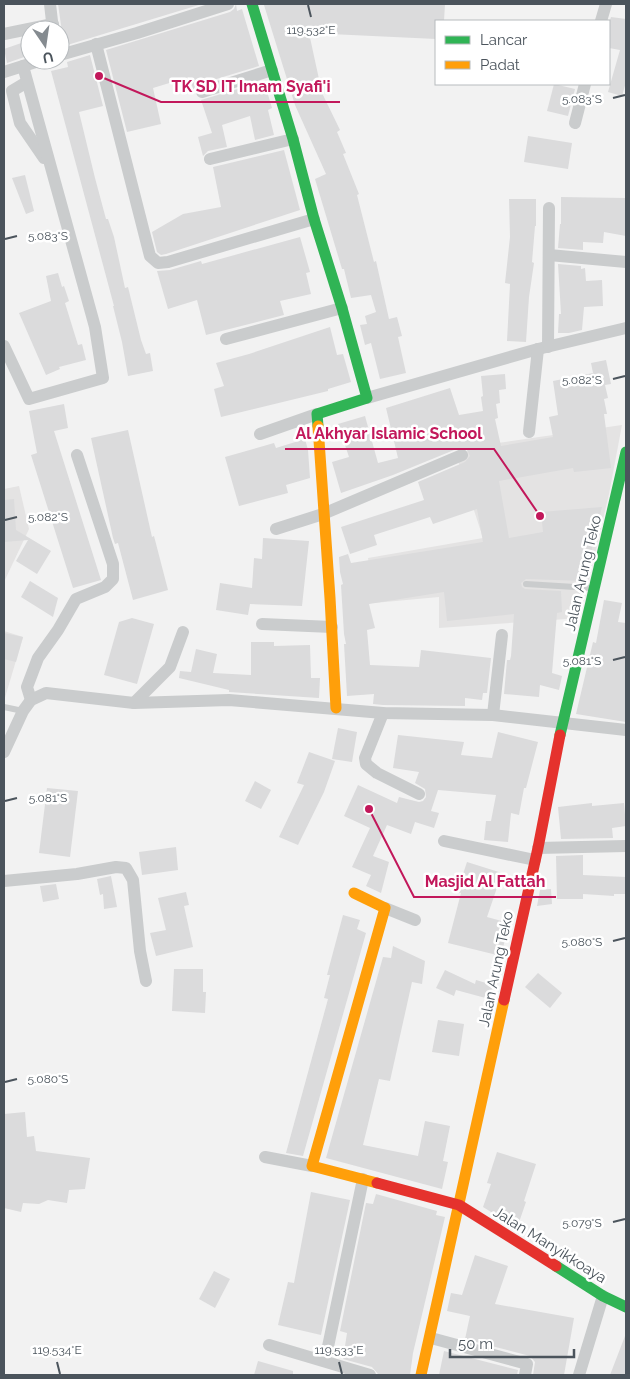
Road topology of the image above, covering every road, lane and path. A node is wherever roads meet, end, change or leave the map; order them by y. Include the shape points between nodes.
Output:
1 (50, 4) edge
2 (228, 4) edge
3 (252, 4) edge
4 (606, 4) edge
5 (52, 20) edge
6 (602, 20) edge
7 (20, 32) edge
8 (4, 34) edge
9 (96, 44) junction
10 (70, 52) edge
11 (20, 67) edge
12 (23, 70) edge
13 (272, 70) junction
14 (4, 72) edge
15 (586, 85) edge
16 (202, 92) dead end
17 (576, 123) dead end
18 (293, 139) junction
19 (210, 159) dead end
20 (549, 208) dead end
21 (314, 219) junction
22 (549, 255) junction
23 (626, 262) edge
24 (342, 308) junction
25 (626, 328) edge
26 (226, 339) dead end
27 (4, 346) edge
28 (543, 348) junction
29 (367, 398) junction
30 (317, 414) junction
31 (529, 432) dead end
32 (260, 434) dead end
33 (626, 452) edge
34 (77, 455) dead end
35 (462, 455) dead end
36 (323, 514) junction
37 (276, 529) dead end
38 (526, 584) dead end
39 (595, 588) junction
40 (262, 624) dead end
41 (332, 628) junction
42 (183, 632) dead end
43 (502, 635) dead end
44 (31, 700) junction
45 (134, 703) junction
46 (4, 708) edge
47 (336, 708) junction
48 (22, 711) junction
49 (383, 713) junction
50 (493, 715) junction
51 (564, 722) junction
52 (626, 730) edge
53 (4, 752) edge
54 (418, 794) dead end
55 (444, 841) dead end
56 (626, 846) edge
57 (536, 854) junction
58 (4, 881) edge
59 (354, 893) dead end
60 (385, 908) junction
61 (415, 920) dead end
62 (146, 981) dead end
63 (264, 1157) dead end
64 (312, 1166) junction
65 (363, 1179) junction
66 (460, 1205) junction
67 (603, 1296) junction
68 (625, 1303) edge
69 (431, 1338) junction
70 (270, 1345) dead end
71 (325, 1362) junction
72 (370, 1375) edge
73 (422, 1375) edge
74 (525, 1375) edge
75 (579, 1375) edge

1 - 5 street
2 - 9 street
3 - 13 street
4 - 6 street
7 - 8 street
9 - 10 street
9 - 21 street via 150,256 158,263
11 - 14 street
12 - 27 street via 95,326 103,378 29,398
13 - 16 street
13 - 18 street
15 - 17 street
18 - 19 street
18 - 21 street
20 - 22 street
21 - 24 street
22 - 23 street
22 - 28 street
24 - 26 street
24 - 29 street
25 - 28 street
28 - 29 street
28 - 31 street
29 - 30 street
30 - 32 street
30 - 36 street
33 - 39 street, Jalan Arung Teko
34 - 44 street via 113,564 113,578 105,587 76,599 38,658 27,687
35 - 36 street
36 - 37 street
36 - 41 street
38 - 39 lane
39 - 51 street, Jalan Arung Teko
40 - 41 street
41 - 47 street
42 - 45 street via 170,667
43 - 50 street
44 - 45 street via 46,693
44 - 48 street
45 - 47 street via 229,700
46 - 48 lane
47 - 49 street
48 - 53 street
49 - 50 street
49 - 54 street via 365,758 366,764
50 - 51 street
51 - 52 street
51 - 57 street, Jalan Arung Teko
55 - 57 street
56 - 57 street
57 - 66 street, Jalan Arung Teko
58 - 62 street via 126,868 133,880
59 - 60 street
60 - 61 street
60 - 64 street
63 - 64 street
64 - 65 street, Jalan Manyikkoaya
65 - 66 street, Jalan Manyikkoaya
65 - 71 street
66 - 67 street, Jalan Manyikkoaya
66 - 69 street, Jalan Arung Teko
67 - 68 street, Jalan Manyikkoaya
67 - 75 street
69 - 73 street, Jalan Arung Teko
69 - 74 street via 527,1364
70 - 71 street
71 - 72 street

